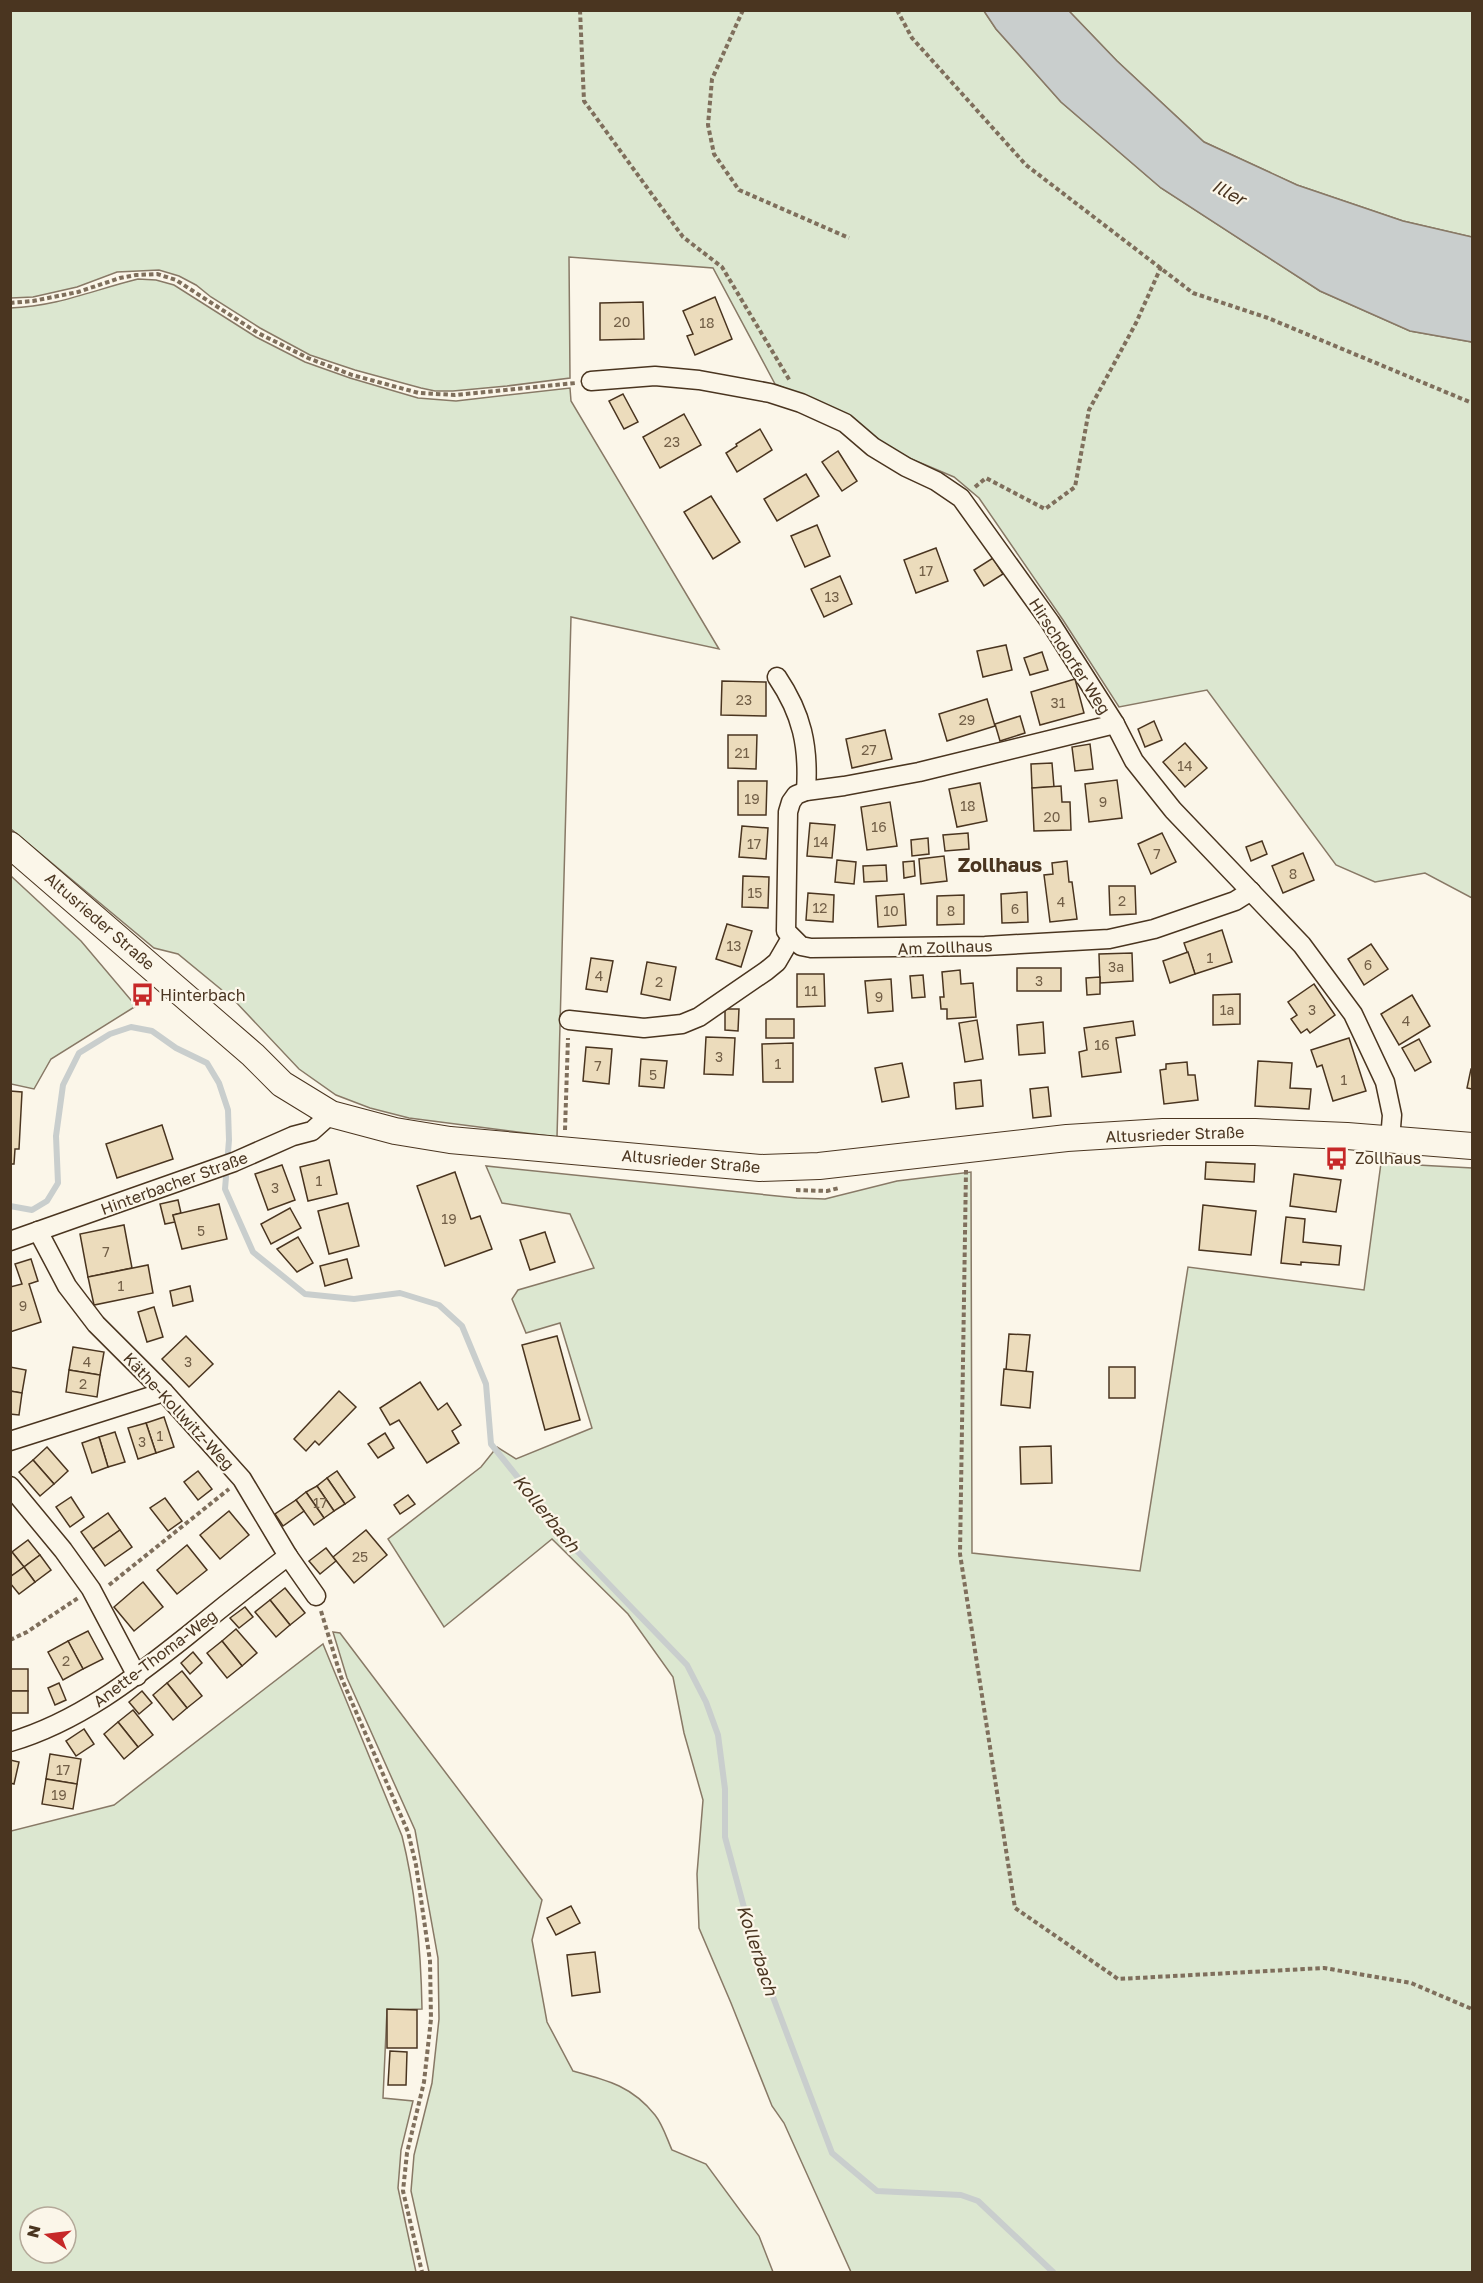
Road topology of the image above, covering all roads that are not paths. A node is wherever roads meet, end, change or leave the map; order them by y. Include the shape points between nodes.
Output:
1 (591, 381) road end
2 (777, 676) dead end
3 (1115, 724) junction
4 (806, 791) junction
5 (10, 845) edge
6 (1251, 891) junction
7 (790, 938) junction
8 (569, 1020) road end
9 (331, 1114) junction
10 (1390, 1140) junction
11 (1473, 1146) edge
12 (38, 1231) junction
13 (10, 1241) edge
14 (164, 1392) junction
15 (10, 1441) edge
16 (10, 1486) edge
17 (288, 1556) junction
18 (316, 1596) road end
19 (137, 1676) junction
20 (10, 1742) edge

1 - 3 street, Hirschdorfer Weg via 655,376 770,393 845,423 873,447 962,498 1050,622
2 - 4 street via 801,721 808,761
3 - 4 street via 919,772
3 - 6 street, Hirschdorfer Weg via 1134,761 1154,787
4 - 7 street via 796,795 788,812 784,920
5 - 9 main road, Altusrieder Straße via 282,1084
6 - 7 street, Am Zollhaus via 1235,901 1154,929 1109,939 870,949 811,948
6 - 10 street, Hirschdorfer Weg via 1302,945 1353,1014 1385,1082 1392,1115
7 - 8 street via 777,962 766,971 699,1017 682,1024 644,1028
9 - 10 main road, Altusrieder Straße via 439,1138 760,1168 819,1166 1067,1138 1163,1132 1255,1132
9 - 12 street, Hinterbacher Straße via 312,1131
10 - 11 main road, Altusrieder Straße
12 - 13 street, Hinterbacher Straße
12 - 14 street, Käthe-Kollwitz-Weg via 67,1286 96,1324
14 - 15 street
14 - 17 street, Käthe-Kollwitz-Weg via 242,1479
16 - 19 street via 93,1592
17 - 18 street, Käthe-Kollwitz-Weg
17 - 19 street, Anette-Thoma-Weg
19 - 20 street, Anette-Thoma-Weg via 58,1725

